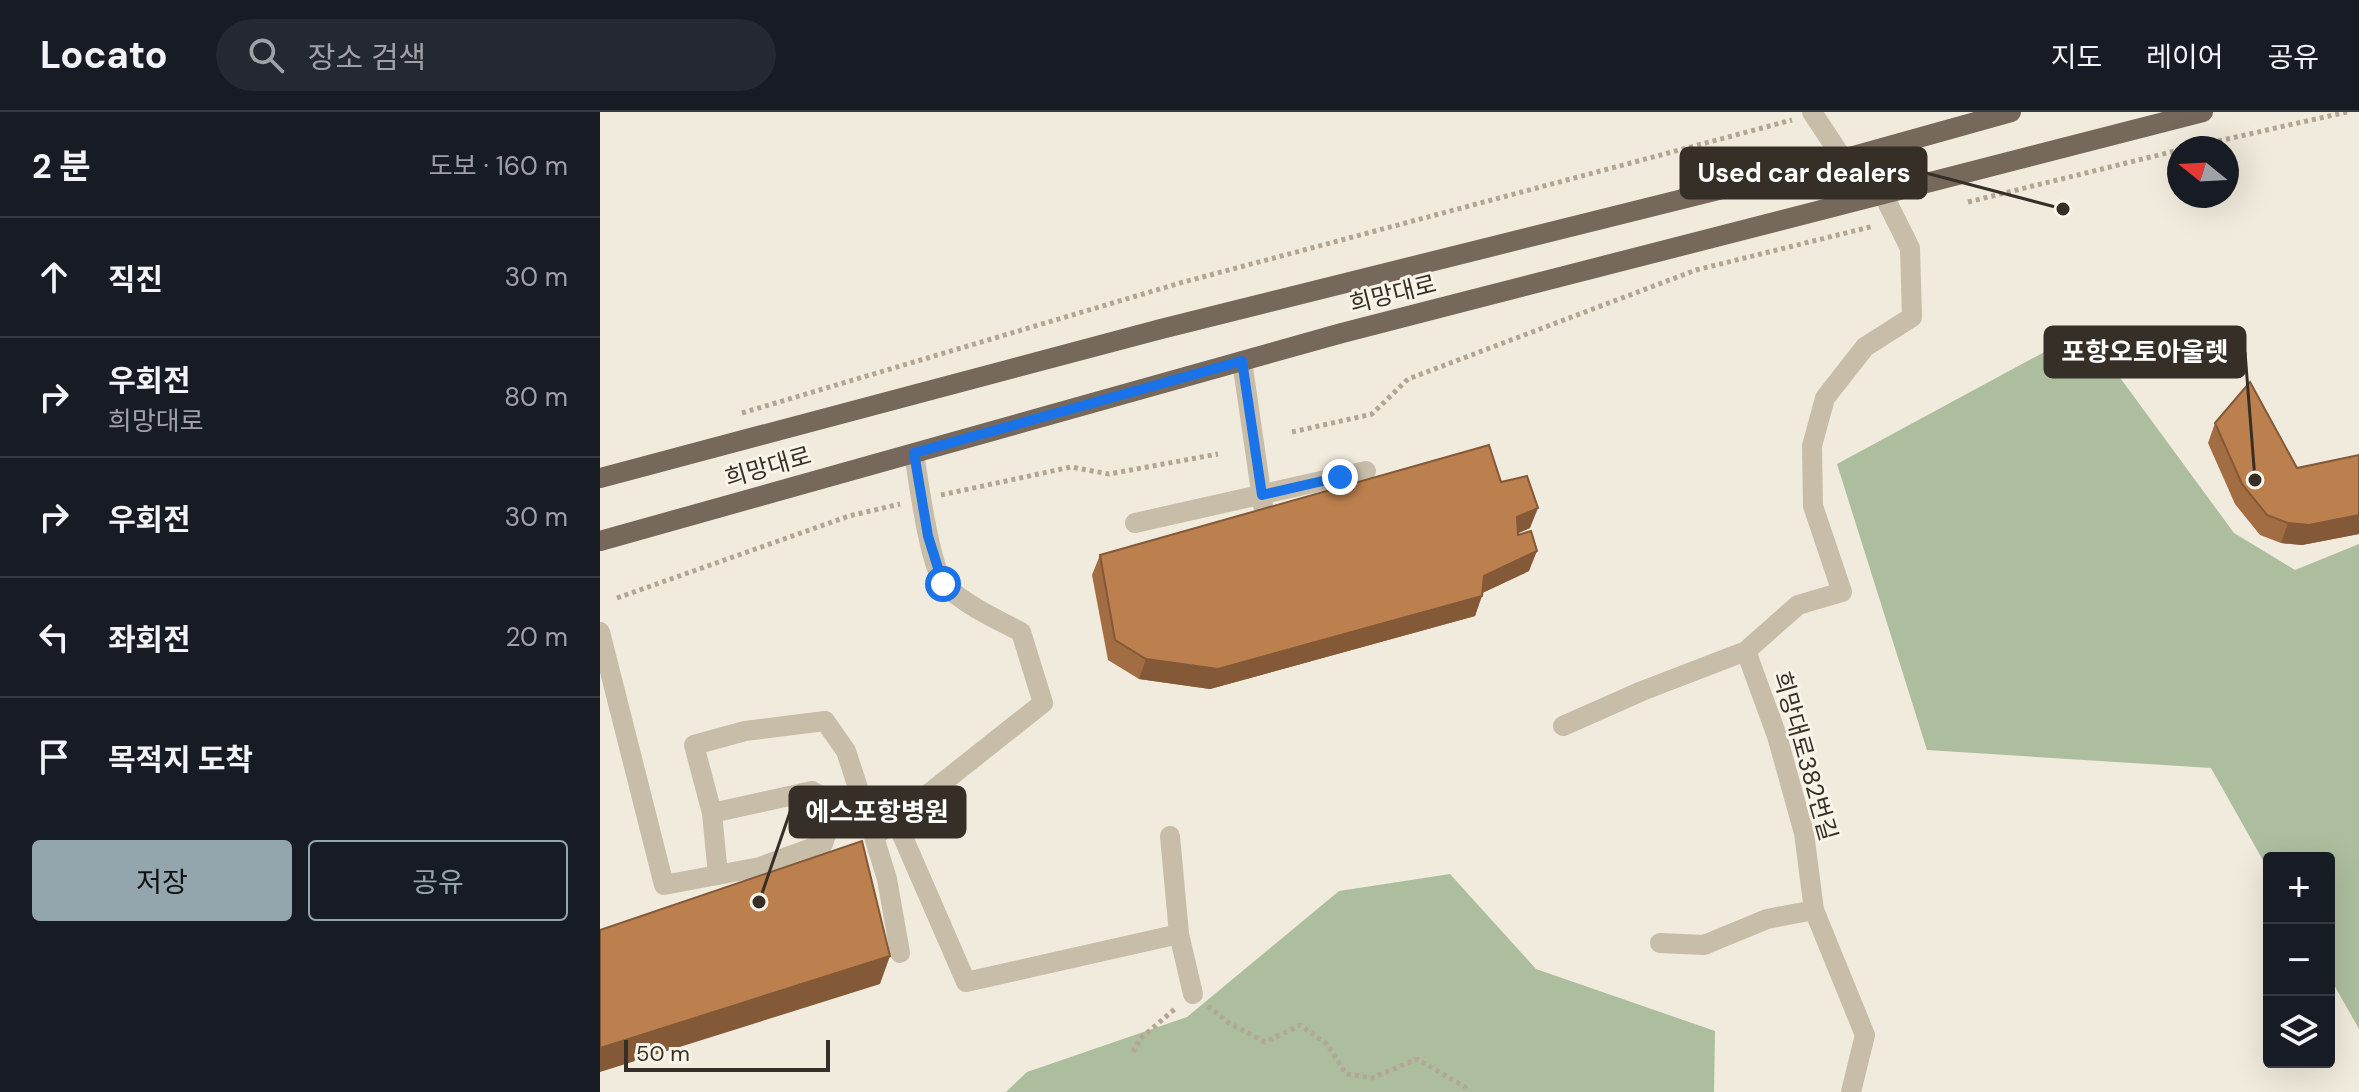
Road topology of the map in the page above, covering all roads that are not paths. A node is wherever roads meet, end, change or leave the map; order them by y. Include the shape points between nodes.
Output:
1 (2011, 112) edge
2 (2203, 112) edge
3 (1813, 113) edge
4 (1843, 159) junction
5 (1883, 194) junction
6 (1242, 361) junction
7 (914, 453) junction
8 (1366, 471) dead end
9 (600, 478) edge
10 (1262, 495) junction
11 (1135, 523) dead end
12 (1266, 524) edge
13 (600, 541) edge
14 (600, 632) edge
15 (1746, 651) junction
16 (1563, 726) dead end
17 (712, 813) junction
18 (896, 821) junction
19 (1170, 836) dead end
20 (874, 837) junction
21 (718, 875) junction
22 (1814, 910) junction
23 (1179, 934) junction
24 (1660, 943) dead end
25 (900, 953) dead end
26 (1193, 994) road end
27 (1851, 1092) edge

1 - 4 main road, 희망대로
2 - 5 main road, 희망대로
3 - 4 lane
4 - 5 lane
4 - 9 main road, 희망대로 via 1161,329
5 - 6 main road, 희망대로
5 - 15 lane, 희망대로382번길 via 1910,248 1912,317 1865,347 1825,398 1812,446 1813,506 1842,592 1798,605
6 - 7 main road, 희망대로
6 - 10 lane
7 - 13 main road, 희망대로
7 - 18 lane via 928,536 943,584 1021,632 1043,703
8 - 10 lane
10 - 11 lane
10 - 12 lane
14 - 21 lane via 664,885
15 - 16 lane
15 - 22 lane, 희망대로382번길 via 1804,833
17 - 20 lane via 694,745 745,731 825,721 846,751
17 - 21 lane
17 - 21 lane via 812,791 836,804 823,844 760,867
18 - 20 lane
18 - 23 lane via 966,982
19 - 23 lane
20 - 25 lane
22 - 24 lane via 1767,919 1704,945
22 - 27 lane, 희망대로382번길 via 1865,1035
23 - 26 lane

